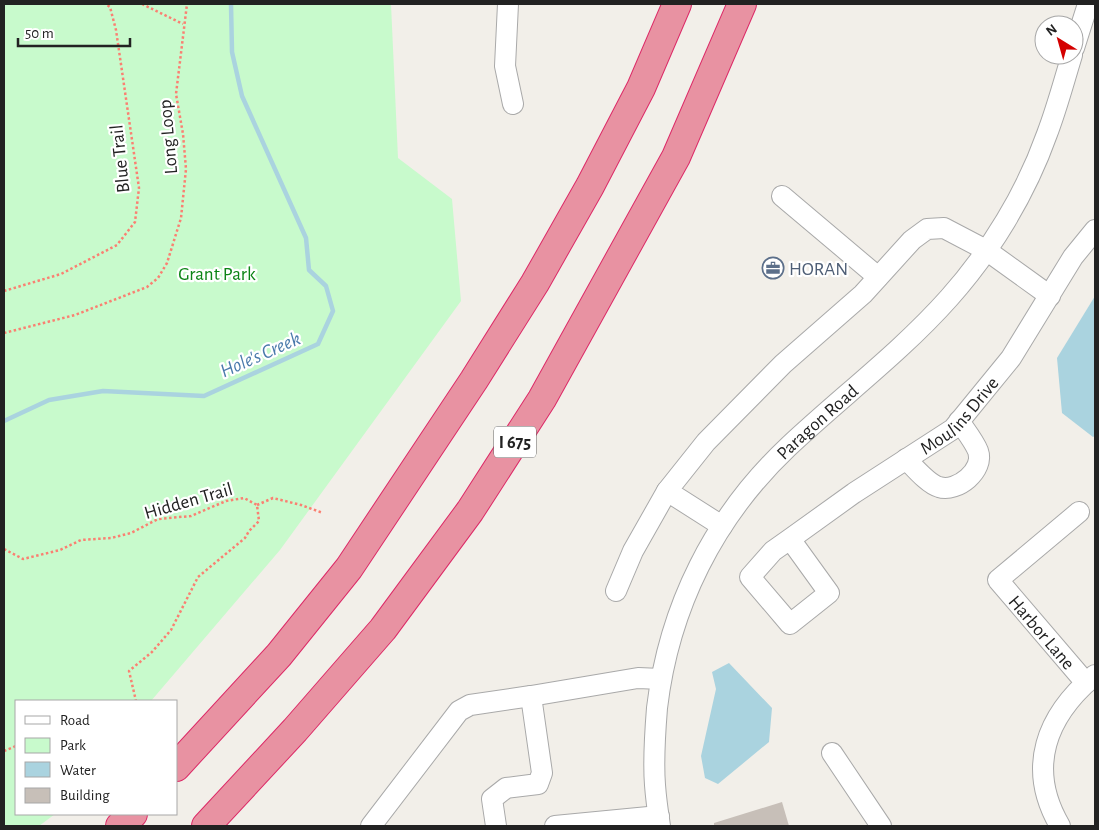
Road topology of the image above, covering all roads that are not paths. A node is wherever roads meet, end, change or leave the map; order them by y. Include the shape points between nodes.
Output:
1 (508, 4) edge
2 (677, 4) edge
3 (742, 4) edge
4 (1088, 4) edge
5 (1084, 17) edge
6 (1069, 65) edge
7 (513, 104) dead end
8 (782, 196) dead end
9 (1095, 230) edge
10 (986, 250) junction
11 (878, 277) junction
12 (1050, 296) junction
13 (959, 421) junction
14 (906, 459) junction
15 (667, 491) junction
16 (1079, 512) dead end
17 (722, 526) junction
18 (790, 539) junction
19 (616, 591) dead end
20 (661, 679) junction
21 (1090, 679) edge
22 (531, 696) junction
23 (832, 753) dead end
24 (178, 765) edge
25 (132, 815) edge
26 (660, 821) edge
27 (602, 824) edge
28 (120, 826) edge
29 (206, 826) edge
30 (371, 826) edge
31 (496, 826) edge
32 (567, 826) edge
33 (881, 826) edge
34 (1060, 826) edge

1 - 7 street via 505,66
2 - 24 highway via 641,88 590,186 535,283 474,380 349,568 279,655
3 - 29 highway, I 675 via 676,157 542,399 470,512 382,629
4 - 5 street
6 - 10 street, Paragon Road via 1047,134 1027,181
8 - 11 street
9 - 12 street, Moulins Drive via 1073,257
10 - 11 street via 944,228 927,229 912,240
10 - 12 street
10 - 17 street, Paragon Road via 949,299 752,483
11 - 15 street via 783,364 706,442
12 - 13 street, Moulins Drive via 1011,358
13 - 14 street, Moulins Drive
13 - 14 street via 978,452 979,463 974,473 950,487 938,487
14 - 18 street, Moulins Drive
15 - 17 street
15 - 19 street via 633,551
16 - 21 street, Harbor Lane via 998,580
17 - 20 street, Paragon Road via 688,587
18 - 18 street, Moulins Drive via 773,551 750,577 790,624 829,594
20 - 22 street via 638,678
20 - 26 street, Paragon Road via 654,758
21 - 34 street via 1057,717 1044,752 1043,784
22 - 30 street via 470,704 459,711
22 - 31 street via 542,774 538,784 506,788 492,799
23 - 33 street
25 - 28 highway
26 - 27 street
27 - 32 street

